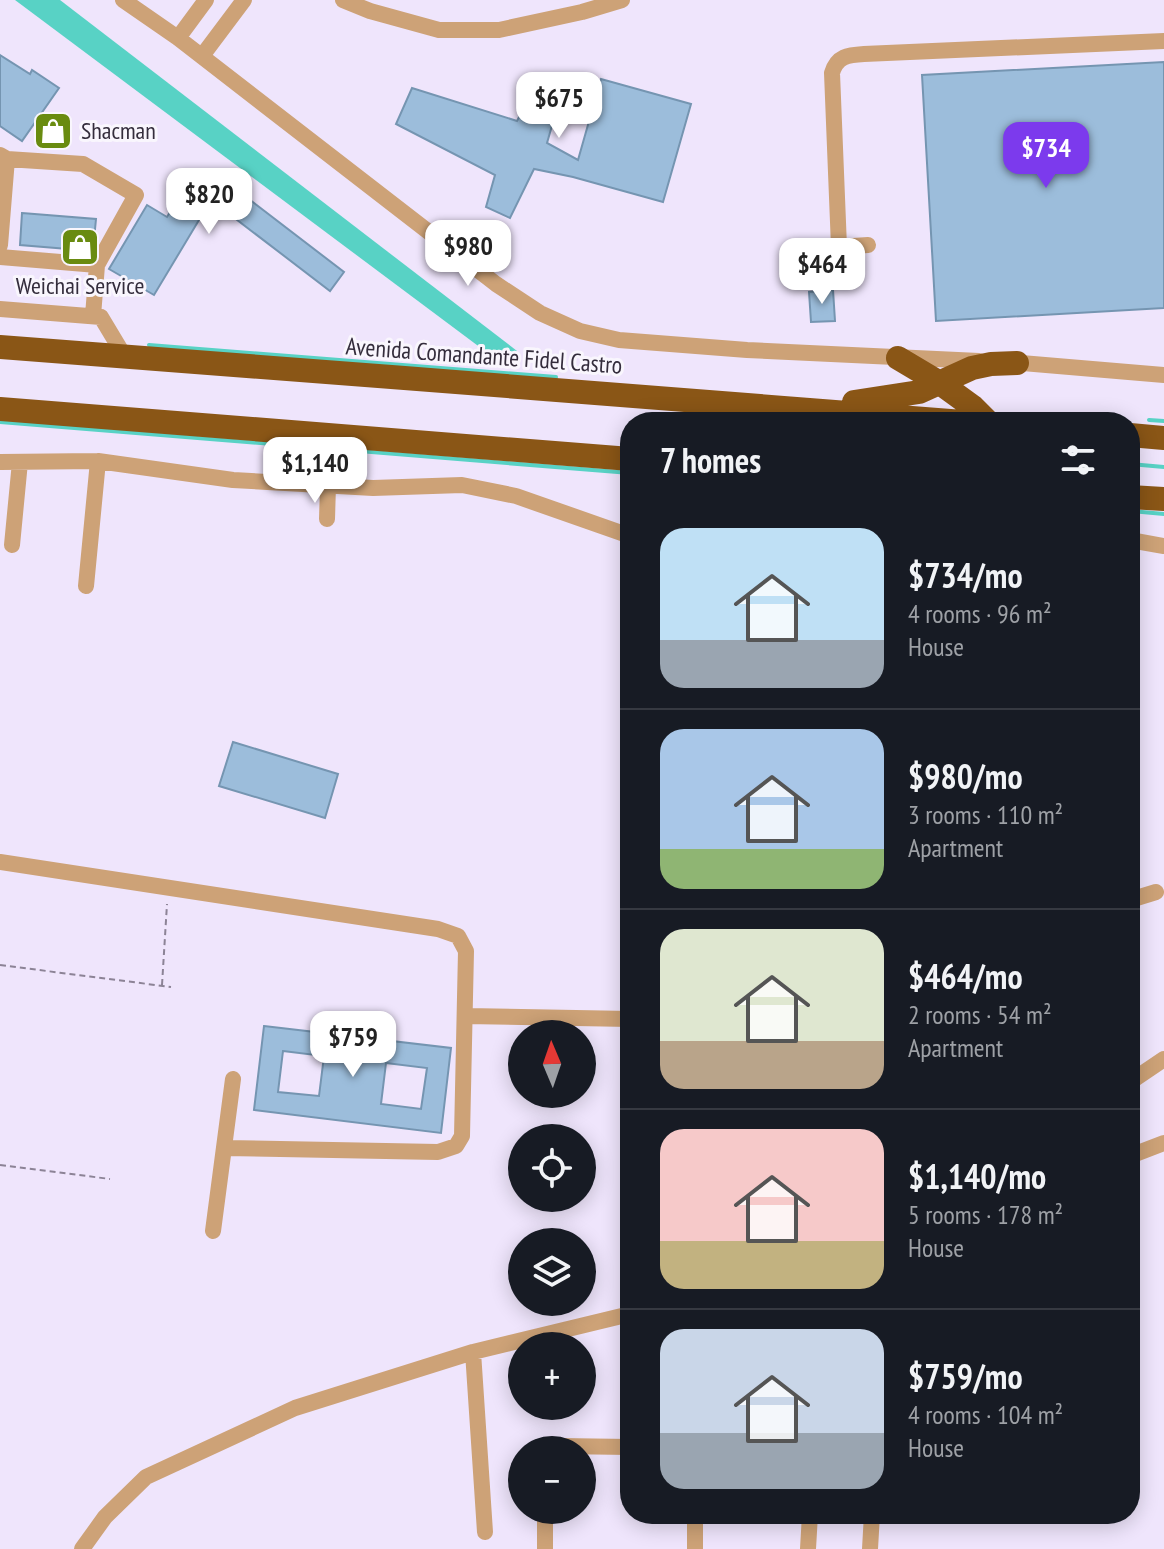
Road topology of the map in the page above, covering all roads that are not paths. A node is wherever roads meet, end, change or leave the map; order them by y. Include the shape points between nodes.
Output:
1 (123, 0) edge
2 (206, 0) edge
3 (244, 0) edge
4 (343, 0) edge
5 (622, 0) edge
6 (178, 38) junction
7 (1164, 41) edge
8 (202, 56) junction
9 (4, 157) edge
10 (0, 245) edge
11 (868, 245) dead end
12 (0, 257) edge
13 (97, 265) junction
14 (0, 309) edge
15 (93, 316) junction
16 (0, 347) edge
17 (125, 357) junction
18 (898, 358) junction
19 (1017, 363) junction
20 (991, 364) junction
21 (1164, 375) edge
22 (940, 383) junction
23 (779, 406) junction
24 (0, 409) edge
25 (886, 412) edge
26 (970, 412) edge
27 (974, 412) edge
28 (1140, 436) edge
29 (1164, 438) edge
30 (620, 458) edge
31 (98, 461) junction
32 (0, 462) edge
33 (20, 462) junction
34 (328, 486) junction
35 (404, 487) junction
36 (1140, 498) edge
37 (1164, 499) edge
38 (410, 505) dead end
39 (327, 519) dead end
40 (620, 532) edge
41 (1140, 542) edge
42 (12, 545) dead end
43 (1164, 546) edge
44 (86, 586) dead end
45 (0, 862) edge
46 (1156, 892) dead end
47 (1140, 897) edge
48 (466, 1016) junction
49 (620, 1019) edge
50 (1164, 1059) edge
51 (1140, 1075) edge
52 (233, 1079) dead end
53 (1164, 1143) edge
54 (224, 1148) junction
55 (1140, 1152) edge
56 (213, 1231) dead end
57 (620, 1316) edge
58 (473, 1352) junction
59 (596, 1447) edge
60 (620, 1447) edge
61 (545, 1524) edge
62 (695, 1524) edge
63 (809, 1524) edge
64 (871, 1524) edge
65 (485, 1532) dead end
66 (82, 1549) edge
67 (545, 1549) edge
68 (695, 1549) edge
69 (808, 1549) edge
70 (870, 1549) edge

1 - 6 street
2 - 6 street
3 - 8 street
4 - 5 street via 439,30 499,30
6 - 8 street
7 - 11 street via 842,58 832,73 839,247
8 - 18 street via 496,284 580,331 619,340
9 - 10 street
9 - 13 street via 83,164 136,195
12 - 13 street
13 - 15 street
14 - 15 street
15 - 17 street via 101,317
16 - 17 highway, Avenida Comandante Fidel Castro
17 - 23 highway, Avenida Comandante Fidel Castro
18 - 19 street
18 - 22 highway
19 - 20 highway
19 - 21 street
20 - 22 highway
20 - 27 highway via 970,380
22 - 23 highway via 897,397
22 - 26 highway
23 - 25 highway, Avenida Comandante Fidel Castro
24 - 30 highway
28 - 29 highway
31 - 33 street
31 - 34 street via 233,480
31 - 44 street
32 - 33 street
33 - 42 street
34 - 35 street
34 - 39 street
35 - 38 street
35 - 40 street via 462,485 516,496
36 - 37 highway
41 - 43 street
45 - 48 street via 438,929 458,936 466,951
46 - 47 street
48 - 49 street
48 - 54 street via 462,1136 456,1146 438,1152
50 - 51 street
52 - 54 street
53 - 55 street
54 - 56 street
57 - 58 street
58 - 65 street
58 - 66 street via 295,1408 146,1477 105,1517
59 - 60 street
61 - 67 street
62 - 68 street
63 - 69 street
64 - 70 street

